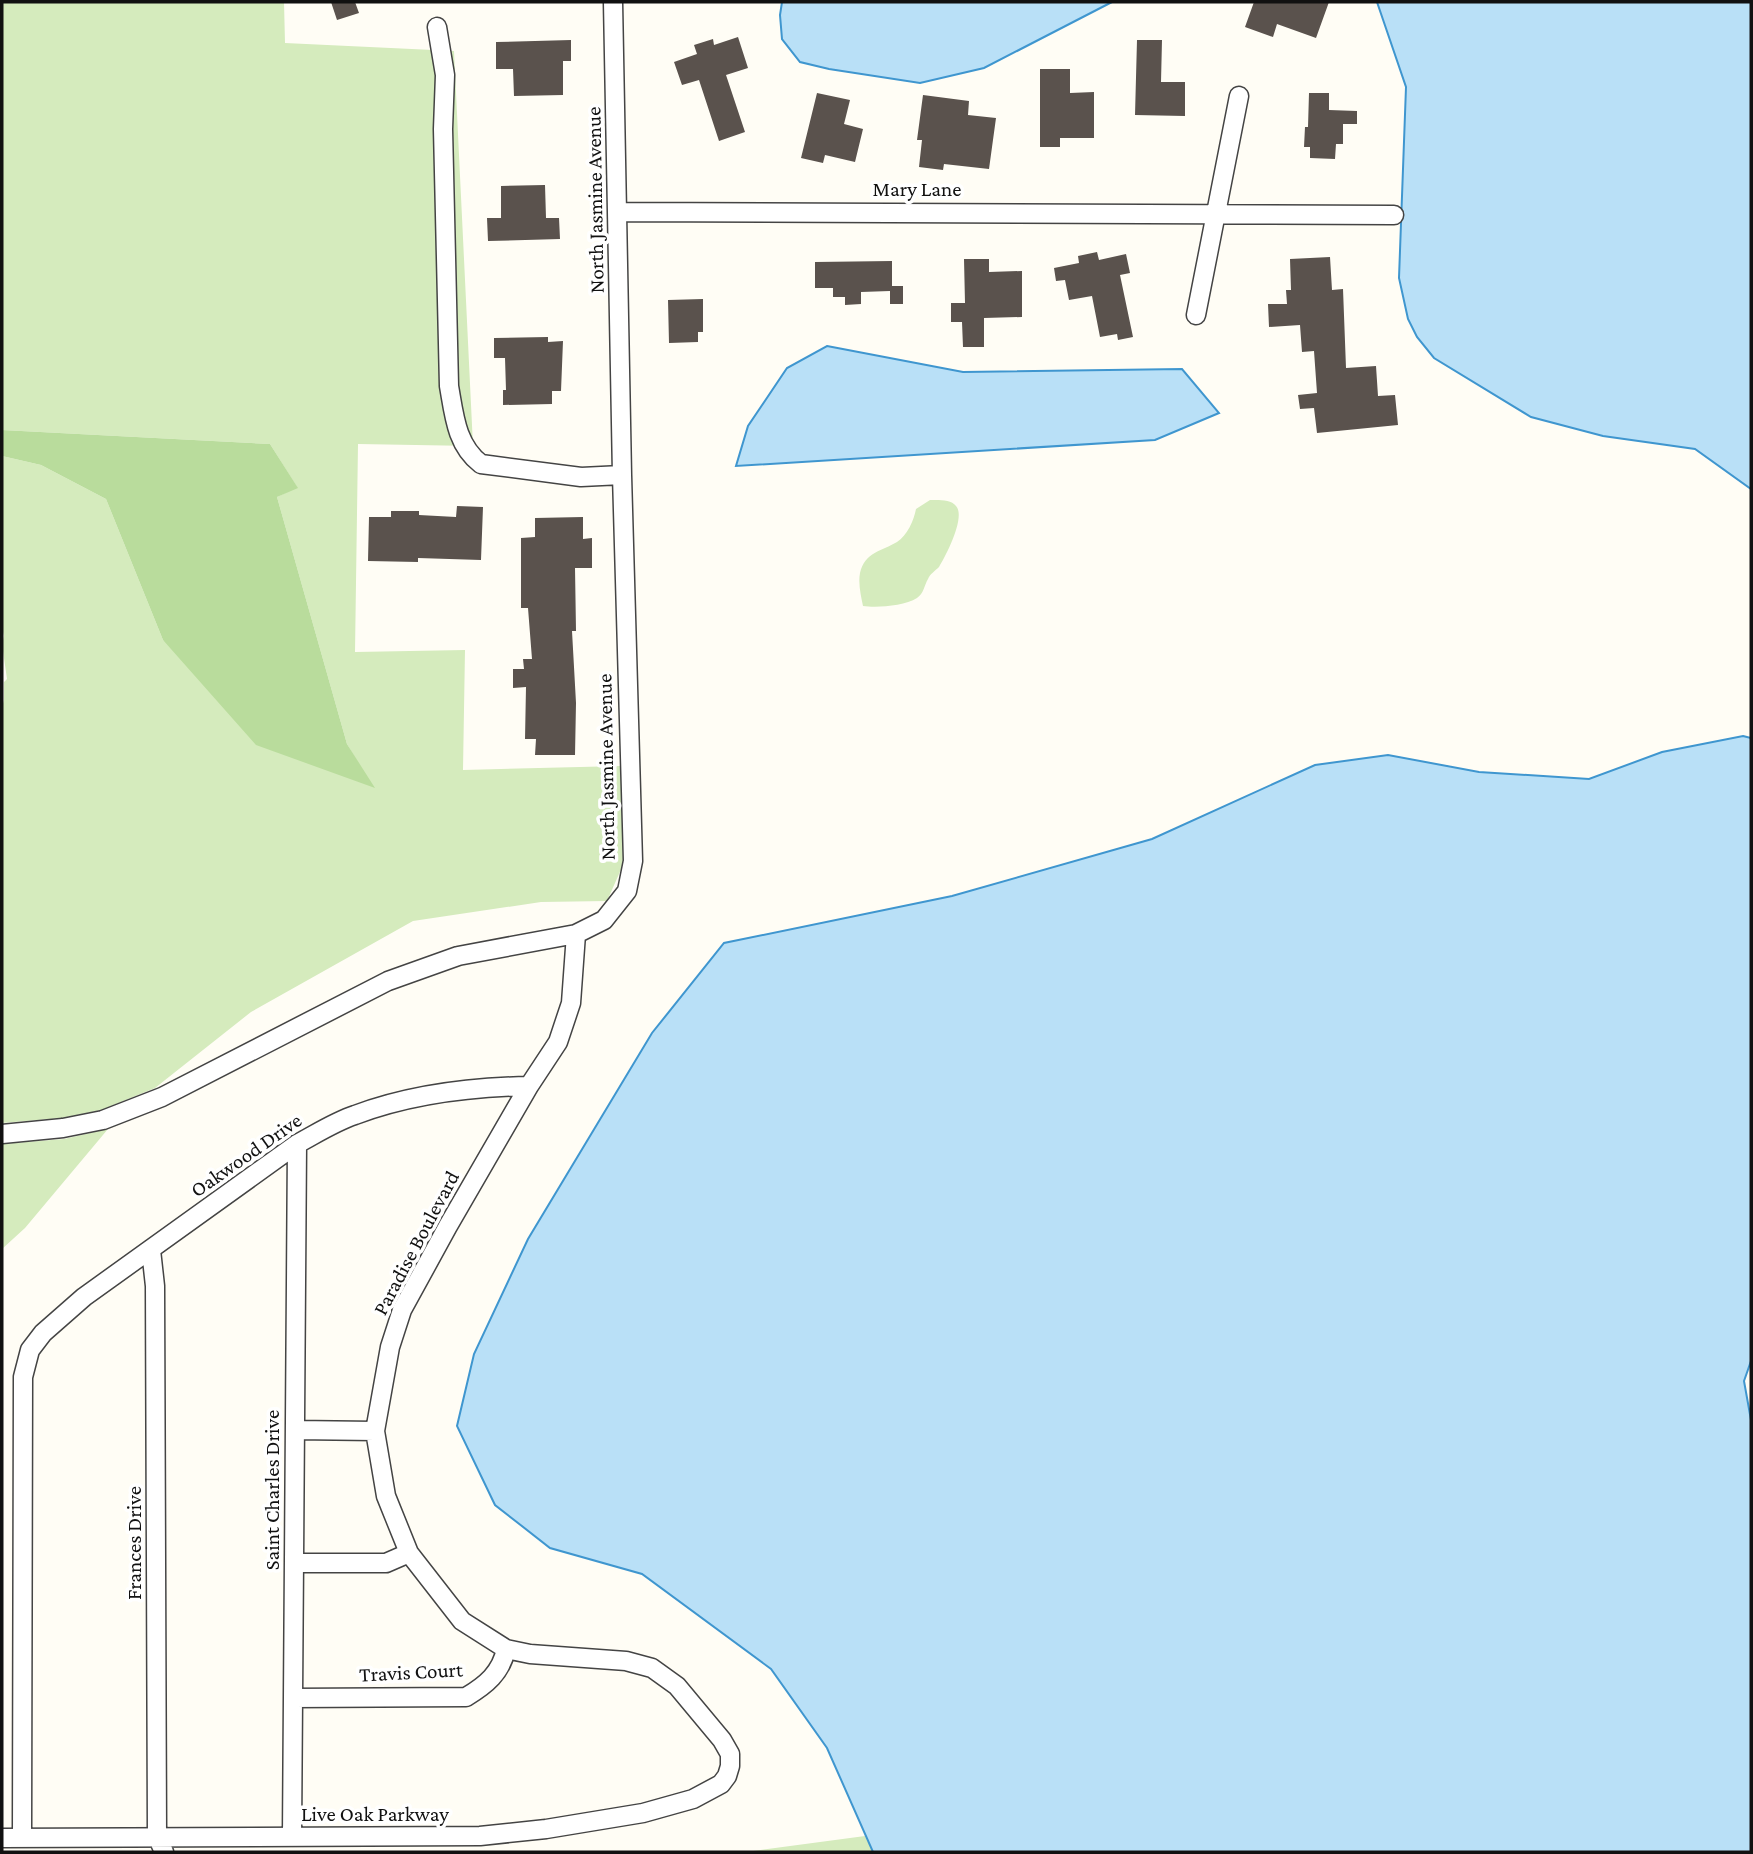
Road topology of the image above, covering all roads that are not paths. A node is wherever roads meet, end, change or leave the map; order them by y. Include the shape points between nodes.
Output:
1 (613, 2) edge
2 (437, 27) dead end
3 (1239, 96) dead end
4 (618, 212) junction
5 (1217, 213) junction
6 (1394, 215) dead end
7 (1196, 315) dead end
8 (622, 475) junction
9 (576, 934) junction
10 (529, 1086) junction
11 (2, 1134) edge
12 (297, 1144) junction
13 (151, 1250) junction
14 (295, 1430) junction
15 (375, 1431) junction
16 (409, 1553) junction
17 (294, 1563) junction
18 (506, 1649) junction
19 (293, 1698) junction
20 (730, 1766) joint
21 (292, 1836) junction
22 (2, 1838) edge
23 (22, 1838) junction
24 (160, 1844) edge

1 - 4 street, North Jasmine Avenue
2 - 8 street via 445,75 449,386 456,427 469,455 481,464 581,477
3 - 5 street
4 - 5 street, Mary Lane
4 - 8 street, North Jasmine Avenue
5 - 6 street, Mary Lane
5 - 7 street
8 - 9 street, North Jasmine Avenue via 633,861 627,891 604,920
9 - 10 street, Paradise Boulevard via 568,1019
9 - 11 street, North Jasmine Avenue via 458,956 388,981 162,1097 103,1120
10 - 12 street, Oakwood Drive via 474,1087 388,1104 352,1115
10 - 15 street, Paradise Boulevard via 402,1310 390,1347
12 - 13 street, Oakwood Drive
12 - 14 street, Saint Charles Drive
13 - 23 street, Oakwood Drive via 84,1297 43,1333 30,1350 23,1377
13 - 24 street, Frances Drive
14 - 15 street
14 - 17 street, Saint Charles Drive
15 - 16 street, Paradise Boulevard via 386,1496
16 - 17 street via 386,1563
16 - 18 street, Paradise Boulevard via 462,1621
17 - 19 street, Saint Charles Drive
18 - 19 street, Travis Court via 497,1674 466,1697
18 - 20 street, Paradise Boulevard via 626,1661 652,1668 677,1686 722,1741 730,1754
19 - 21 street, Saint Charles Drive
20 - 21 street, Live Oak Parkway via 720,1784 693,1799 643,1813 546,1829 480,1836
21 - 24 street, Live Oak Parkway
22 - 23 street, Live Oak Parkway
23 - 24 street, Live Oak Parkway

